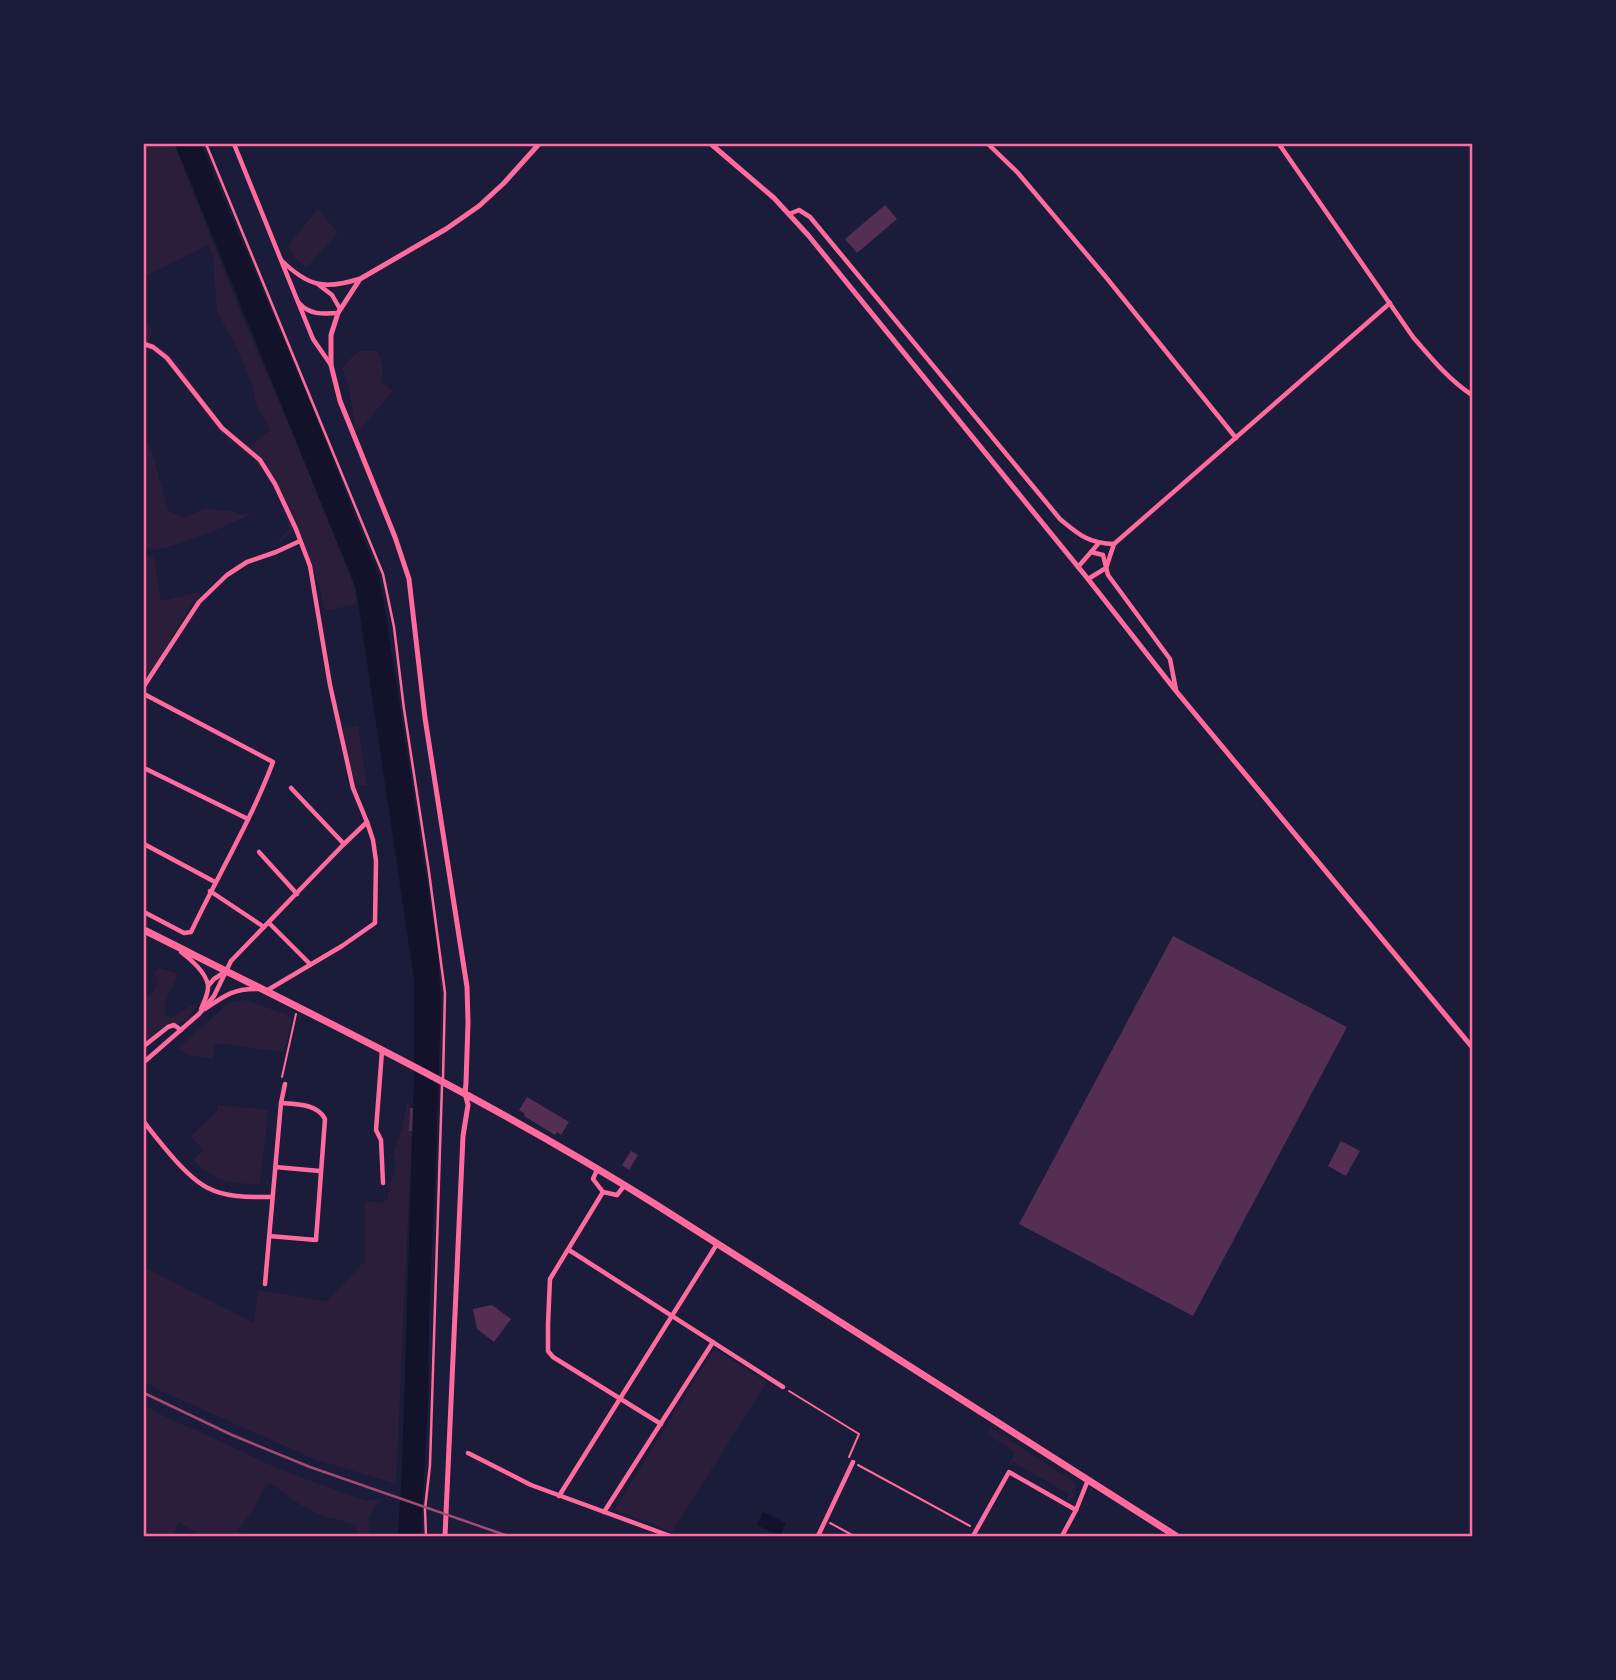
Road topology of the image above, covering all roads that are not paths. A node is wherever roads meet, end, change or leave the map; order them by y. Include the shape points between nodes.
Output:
1 (206, 144) edge
2 (234, 144) edge
3 (539, 144) edge
4 (711, 144) edge
5 (988, 144) edge
6 (1279, 144) edge
7 (789, 214) junction
8 (281, 260) junction
9 (360, 279) junction
10 (315, 283) junction
11 (295, 296) junction
12 (1390, 303) junction
13 (339, 311) junction
14 (144, 344) edge
15 (331, 365) junction
16 (1472, 395) edge
17 (1236, 438) junction
18 (300, 541) junction
19 (1098, 544) junction
20 (1115, 544) junction
21 (1091, 552) junction
22 (1078, 567) junction
23 (1106, 568) junction
24 (1088, 579) junction
25 (144, 686) edge
26 (1176, 691) junction
27 (144, 694) edge
28 (144, 768) edge
29 (291, 788) dead end
30 (248, 819) junction
31 (368, 822) junction
32 (144, 844) edge
33 (344, 844) junction
34 (259, 852) dead end
35 (215, 881) junction
36 (210, 891) junction
37 (297, 894) junction
38 (144, 912) edge
39 (267, 925) junction
40 (144, 930) edge
41 (170, 943) junction
42 (310, 964) junction
43 (226, 971) junction
44 (208, 986) junction
45 (265, 990) junction
46 (199, 1014) junction
47 (181, 1030) junction
48 (144, 1046) edge
49 (1472, 1047) edge
50 (382, 1051) junction
51 (144, 1062) edge
52 (283, 1086) road end
53 (464, 1093) junction
54 (281, 1103) junction
55 (144, 1122) edge
56 (275, 1167) junction
57 (597, 1170) junction
58 (320, 1171) junction
59 (383, 1183) dead end
60 (624, 1186) junction
61 (603, 1192) junction
62 (272, 1197) junction
63 (269, 1236) junction
64 (717, 1244) junction
65 (569, 1250) junction
66 (265, 1283) dead end
67 (673, 1316) junction
68 (713, 1342) junction
69 (783, 1387) road end
70 (620, 1399) junction
71 (661, 1424) junction
72 (468, 1453) dead end
73 (853, 1462) road end
74 (1088, 1480) junction
75 (559, 1496) junction
76 (1076, 1510) junction
77 (604, 1512) junction
78 (426, 1536) edge
79 (445, 1536) edge
80 (670, 1536) edge
81 (818, 1536) edge
82 (973, 1536) edge
83 (1062, 1536) edge
84 (1176, 1536) edge

1 - 78 lane via 375,551 394,627 445,993
2 - 8 street
3 - 9 street via 479,206
4 - 7 street
5 - 17 street via 1053,214
6 - 12 street
7 - 19 street via 799,209 810,217 1059,519
7 - 22 street
8 - 10 street
8 - 11 street
9 - 10 street via 334,285
9 - 13 street
10 - 13 street via 332,295
11 - 13 street via 314,313
11 - 15 street via 313,339
12 - 16 street via 1433,361
12 - 17 street
13 - 15 street via 331,335
14 - 18 street via 167,358 222,428 260,460
15 - 53 street via 340,401 409,579 425,718 467,987
17 - 20 street
18 - 25 street via 227,575 200,602
18 - 31 street via 310,566 353,788
19 - 20 street
19 - 21 street
20 - 23 street
21 - 22 street
21 - 23 street via 1103,555
22 - 24 street
23 - 24 street
23 - 26 street via 1170,659
24 - 26 street
26 - 49 street
27 - 30 street via 273,762
28 - 30 street
29 - 33 street
30 - 35 street
31 - 33 street
31 - 42 street via 376,861 377,921
32 - 35 street
33 - 37 street
34 - 37 street
35 - 36 street
36 - 38 street via 191,932 184,933
36 - 39 street
37 - 39 street
39 - 42 street
39 - 43 street
40 - 41 main road
41 - 43 main road
41 - 44 street via 198,968
42 - 45 street
43 - 44 street
43 - 45 main road
43 - 46 street
44 - 46 street
45 - 46 street via 235,991
45 - 50 main road
46 - 47 street
47 - 48 street via 168,1027
47 - 51 street
50 - 53 main road
50 - 59 street via 376,1130 381,1140
52 - 54 street
53 - 57 main road
53 - 79 street via 468,1105
54 - 56 street
54 - 58 street via 313,1108 323,1115
55 - 62 street via 208,1188 230,1195
56 - 58 street
56 - 62 street
57 - 60 main road
57 - 61 street via 593,1179
58 - 63 street via 316,1240
60 - 61 street via 617,1195
60 - 64 main road
61 - 65 street
62 - 63 street
63 - 66 street
64 - 67 street
64 - 74 main road
65 - 67 street
65 - 70 street via 550,1279 548,1351
67 - 68 street
67 - 70 street
68 - 69 street
68 - 71 street
70 - 71 street
70 - 75 street
71 - 77 street
72 - 75 street
73 - 81 street
74 - 76 street
74 - 84 main road
75 - 77 street
76 - 82 street via 1009,1472
76 - 83 street
77 - 80 street

